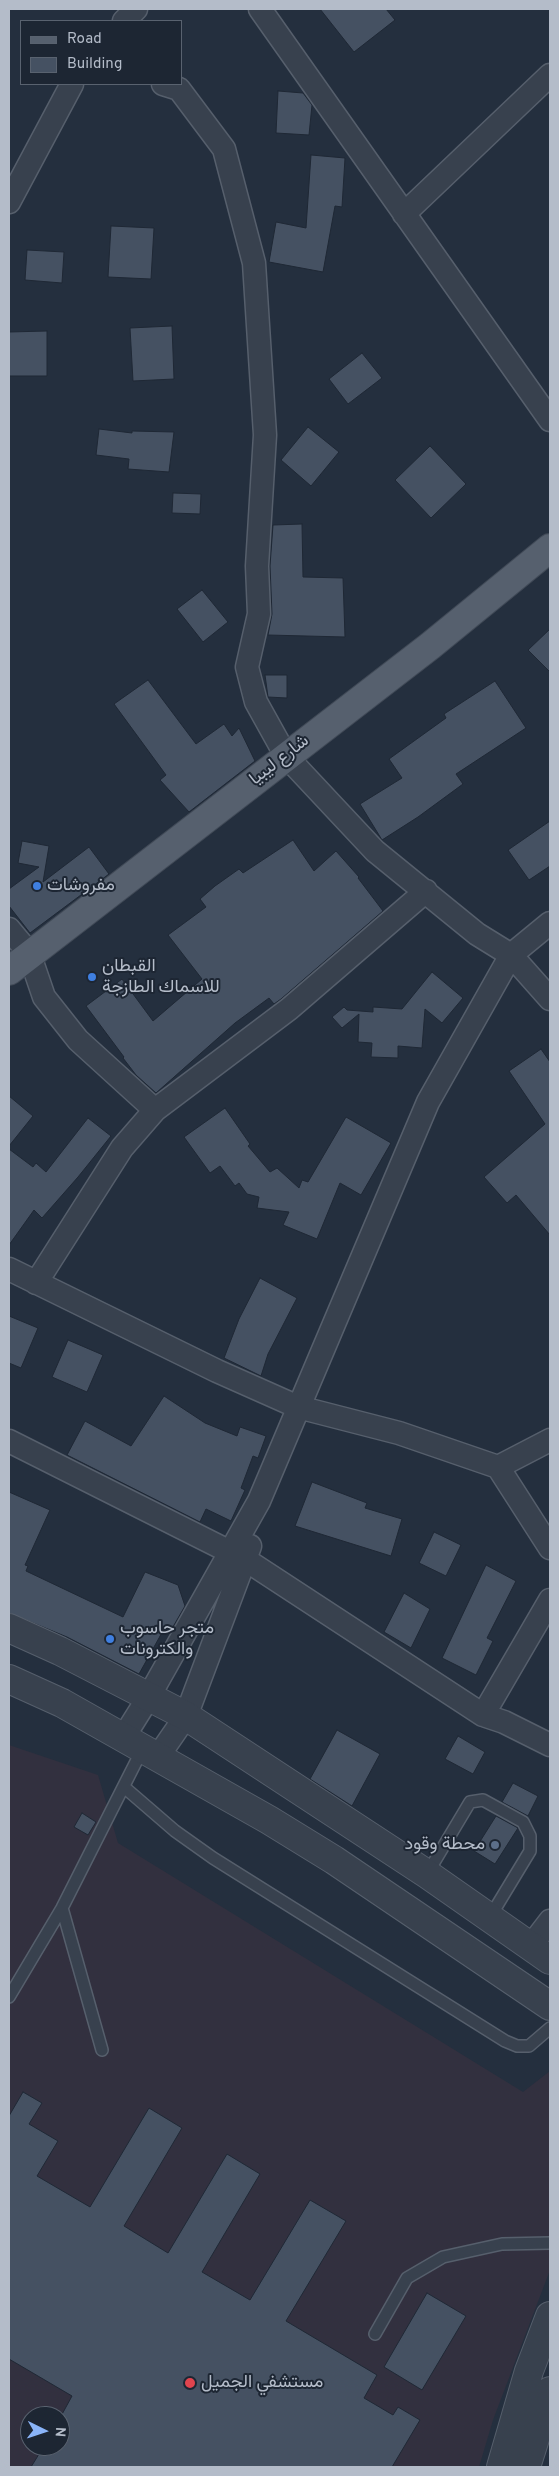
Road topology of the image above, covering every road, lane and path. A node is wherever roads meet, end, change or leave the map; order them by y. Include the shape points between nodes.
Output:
1 (136, 9) edge
2 (260, 9) edge
3 (125, 20) edge
4 (550, 75) edge
5 (71, 85) edge
6 (166, 85) edge
7 (9, 202) edge
8 (404, 214) junction
9 (550, 420) edge
10 (550, 548) edge
11 (286, 756) junction
12 (426, 891) junction
13 (550, 923) edge
14 (9, 929) edge
15 (30, 953) junction
16 (511, 955) junction
17 (9, 971) edge
18 (550, 999) edge
19 (155, 1110) junction
20 (9, 1269) edge
21 (36, 1283) junction
22 (298, 1407) junction
23 (550, 1440) edge
24 (9, 1441) edge
25 (498, 1467) junction
26 (550, 1548) edge
27 (237, 1556) junction
28 (550, 1600) edge
29 (9, 1628) edge
30 (9, 1679) edge
31 (148, 1698) junction
32 (483, 1715) junction
33 (186, 1716) junction
34 (550, 1745) edge
35 (141, 1749) junction
36 (124, 1787) junction
37 (427, 1874) junction
38 (62, 1908) junction
39 (490, 1917) junction
40 (550, 1921) edge
41 (540, 1954) edge
42 (9, 1997) edge
43 (550, 2006) edge
44 (550, 2028) edge
45 (102, 2050) dead end
46 (550, 2243) edge
47 (550, 2316) edge
48 (375, 2334) dead end
49 (550, 2391) edge
50 (501, 2467) edge
51 (526, 2467) edge

1 - 3 street
2 - 8 street
4 - 8 street
5 - 7 street
6 - 11 street via 180,89 224,149 254,263 265,435 257,566 260,614 247,667 256,702
8 - 9 street
10 - 11 main road, شارع ليبيا via 430,646
11 - 12 street via 375,851
11 - 15 main road, شارع ليبيا
12 - 16 street via 478,934
12 - 19 street via 289,1009
13 - 16 street
14 - 15 street
15 - 17 main road, شارع ليبيا
15 - 19 street via 44,997 78,1040
16 - 18 street
16 - 22 street via 428,1102
19 - 21 street via 122,1148
20 - 21 street
21 - 22 street via 216,1371
22 - 25 street via 399,1433
22 - 27 street
23 - 25 street
24 - 27 street
25 - 26 street
27 - 31 street
27 - 32 street
27 - 33 street
28 - 32 street
29 - 31 street
30 - 35 street via 62,1703
31 - 33 street
31 - 35 street
32 - 34 street
33 - 35 street
33 - 37 street
35 - 36 lane
35 - 43 street via 211,1786 334,1860
36 - 38 lane
36 - 44 lane via 175,1831 213,1858 505,2041 529,2046
37 - 39 street
37 - 39 lane via 470,1802 483,1800 522,1822 530,1836 530,1851
38 - 42 lane
38 - 45 lane
39 - 41 street
40 - 41 street
46 - 48 lane via 502,2244 443,2257 407,2278
47 - 50 street via 529,2371
49 - 51 street

